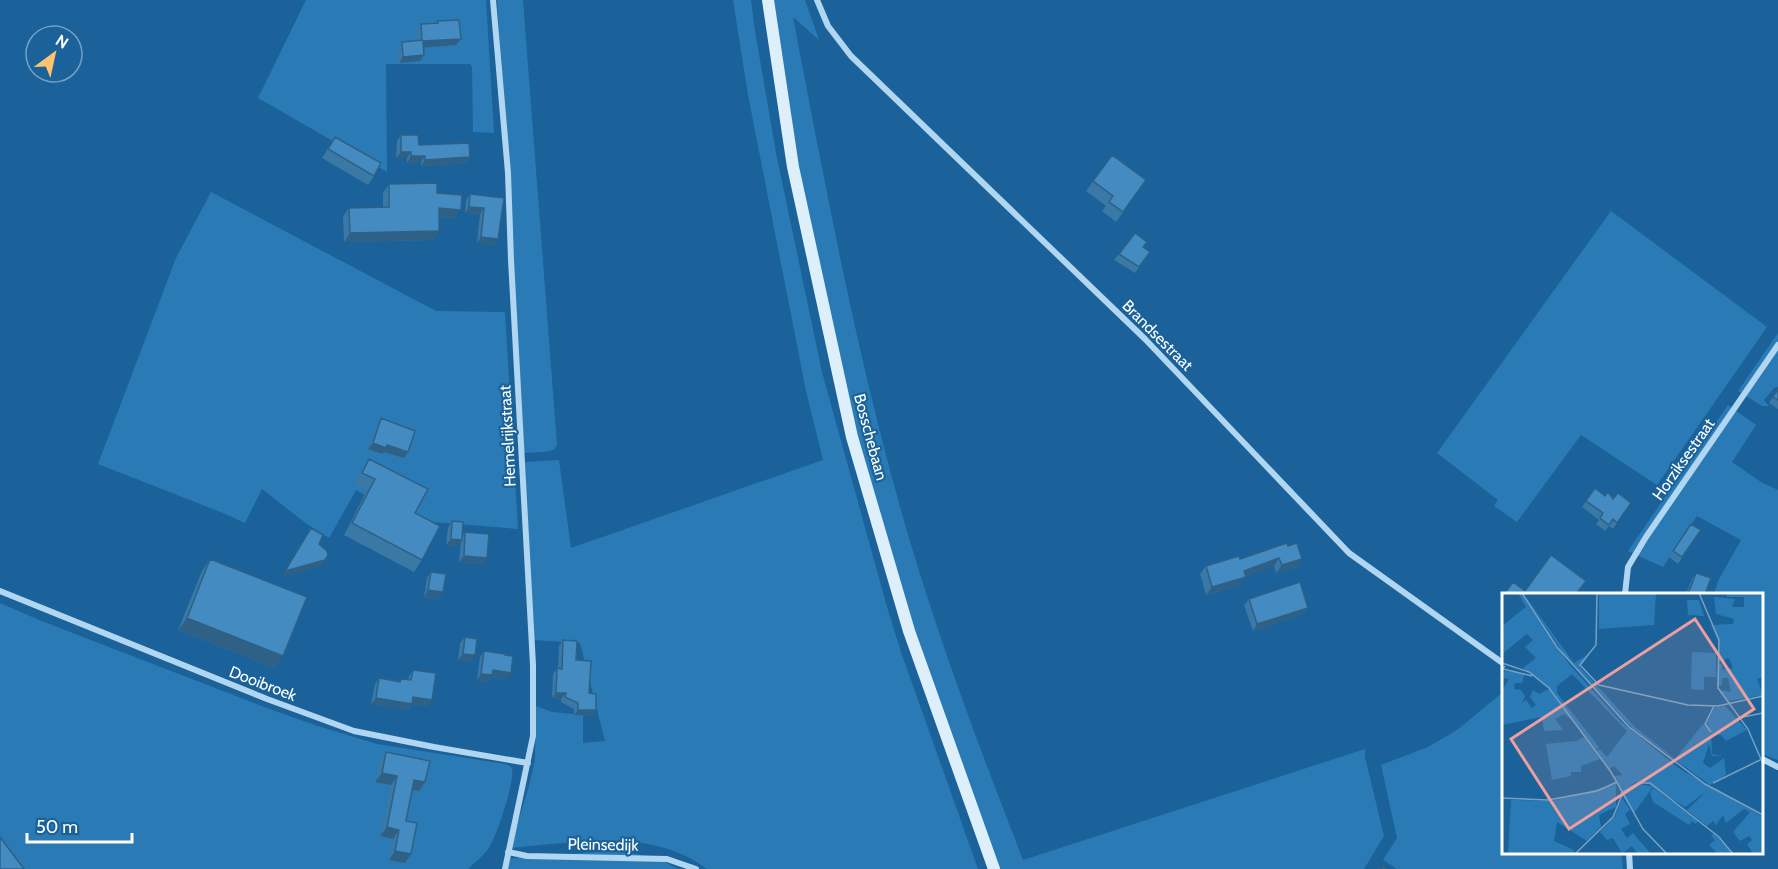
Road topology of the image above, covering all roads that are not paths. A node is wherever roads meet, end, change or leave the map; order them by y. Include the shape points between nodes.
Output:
1 (493, 0) edge
2 (768, 0) edge
3 (817, 0) edge
4 (1778, 345) edge
5 (0, 591) edge
6 (1625, 593) edge
7 (1502, 663) edge
8 (1763, 760) edge
9 (528, 763) junction
10 (1778, 767) edge
11 (508, 852) junction
12 (1629, 854) edge
13 (505, 869) edge
14 (696, 869) edge
15 (994, 869) edge
16 (1630, 869) edge

1 - 9 street, Hemelrijkstraat via 508,173 532,665 533,736
2 - 15 main road, Bosschebaan via 793,167 852,437 909,631
3 - 7 street, Brandsestraat via 828,26 850,56 1144,339 1349,553
4 - 6 street, Horziksestraat via 1646,537 1628,567
5 - 9 street, Dooibroek via 354,731
8 - 10 street
9 - 11 street, Hemelrijkstraat
11 - 13 street, Hemelrijkstraat
11 - 14 street, Pleinsedijk via 527,856 666,859
12 - 16 street

